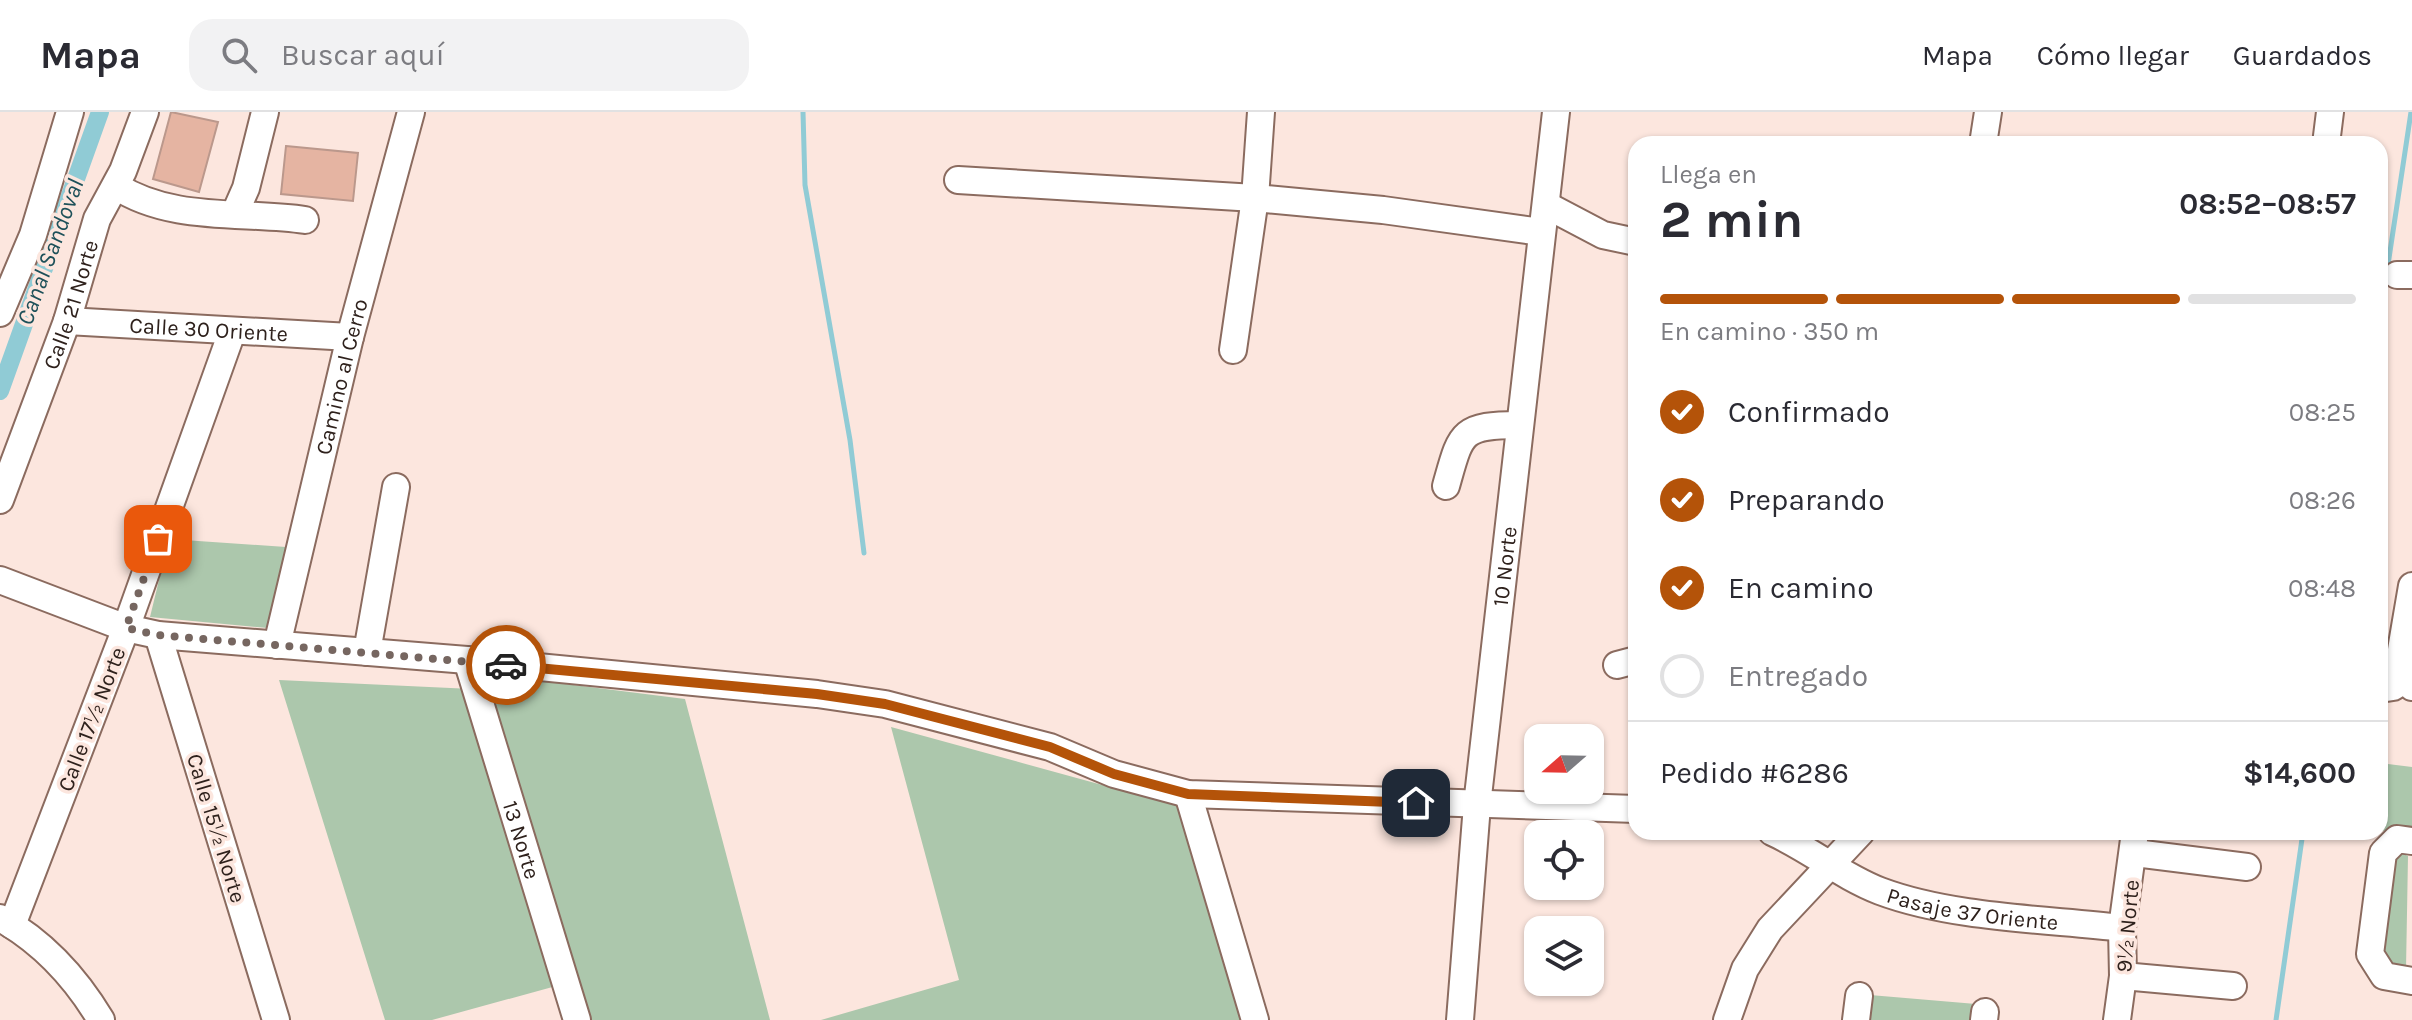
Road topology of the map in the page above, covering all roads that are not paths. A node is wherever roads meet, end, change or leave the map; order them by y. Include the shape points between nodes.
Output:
1 (70, 112) edge
2 (145, 112) edge
3 (265, 112) edge
4 (411, 112) edge
5 (1261, 112) edge
6 (1556, 112) edge
7 (1988, 112) edge
8 (2330, 112) edge
9 (1984, 136) edge
10 (2327, 136) edge
11 (958, 180) dead end
12 (116, 186) junction
13 (1255, 198) junction
14 (1546, 205) junction
15 (235, 213) junction
16 (305, 220) dead end
17 (1541, 232) junction
18 (1628, 240) edge
19 (0, 313) edge
20 (67, 321) junction
21 (232, 332) junction
22 (350, 337) junction
23 (1233, 350) dead end
24 (1519, 425) junction
25 (1446, 486) dead end
26 (396, 487) dead end
27 (0, 500) edge
28 (0, 580) edge
29 (2412, 586) edge
30 (126, 628) junction
31 (158, 635) junction
32 (277, 645) junction
33 (367, 652) junction
34 (467, 660) junction
35 (2399, 685) edge
36 (1188, 794) junction
37 (1477, 805) junction
38 (1628, 809) edge
39 (1785, 840) edge
40 (1854, 840) edge
41 (2412, 841) edge
42 (2135, 842) edge
43 (1830, 867) junction
44 (2247, 867) dead end
45 (11, 896) edge
46 (6, 922) edge
47 (2122, 928) junction
48 (2123, 976) junction
49 (2412, 981) edge
50 (2233, 986) dead end
51 (101, 1020) edge
52 (276, 1020) edge
53 (577, 1020) edge
54 (1255, 1020) edge
55 (1460, 1020) edge
56 (1727, 1020) edge
57 (2117, 1020) edge

1 - 19 street via 33,235
2 - 12 street, Calle 21 Norte
3 - 15 street
4 - 22 street, Camino al Cerro
5 - 13 street
6 - 14 street, 10 Norte
7 - 9 street
8 - 10 street
11 - 13 street
12 - 15 street via 151,204
12 - 20 street, Calle 21 Norte via 97,219
13 - 17 street
13 - 23 street
14 - 17 street, 10 Norte
14 - 18 street via 1603,235
15 - 16 street
17 - 24 street, 10 Norte
20 - 21 street, Calle 30 Oriente
20 - 27 street, Calle 21 Norte
21 - 22 street, Calle 30 Oriente
21 - 30 street, Calle 17½ Norte
22 - 32 street, Camino al Cerro
24 - 25 street via 1467,433 1459,441
24 - 37 street, 10 Norte
26 - 33 street
28 - 30 street
29 - 35 street
30 - 31 street
30 - 45 street, Calle 17½ Norte
31 - 32 street
31 - 52 street, Calle 15½ Norte
32 - 33 street
33 - 34 street
34 - 36 street via 885,704 1050,747 1114,774
34 - 53 street, 13 Norte
36 - 37 street
36 - 54 street
37 - 38 street
37 - 55 street, 10 Norte
39 - 43 street, Pasaje 37 Oriente
40 - 43 street
41 - 49 street via 2397,839 2383,853 2370,954 2384,976
42 - 44 street
42 - 47 street, 9½ Norte
43 - 47 street, Pasaje 37 Oriente via 1922,903
43 - 56 street via 1770,929 1745,969
45 - 46 street, Calle 17½ Norte
46 - 51 street via 62,967
47 - 48 street, 9½ Norte
48 - 50 street
48 - 57 street, 9½ Norte

